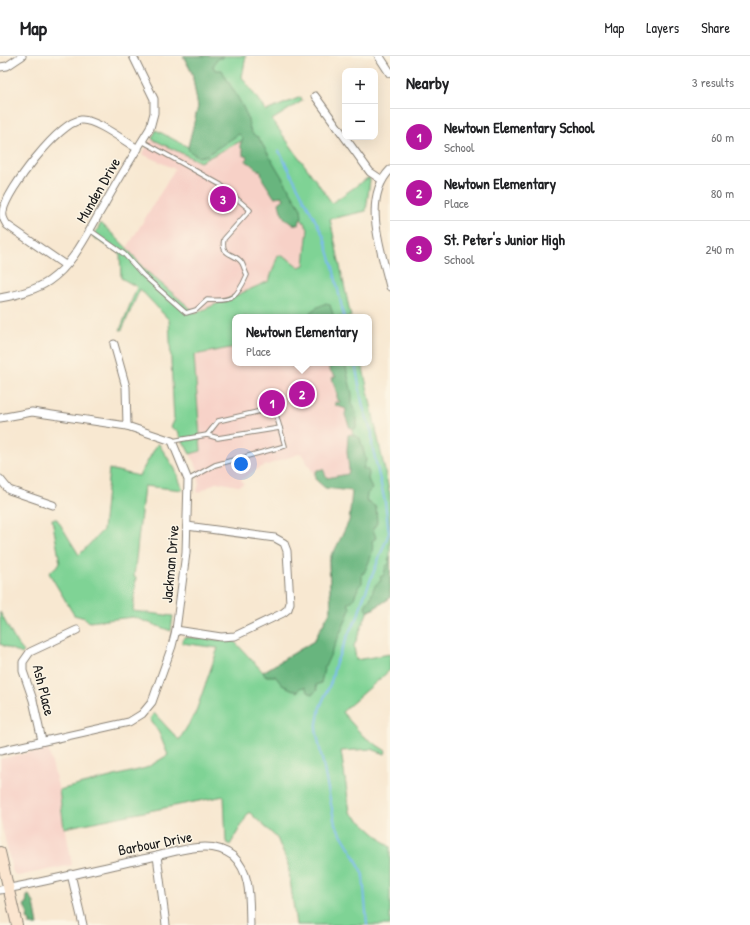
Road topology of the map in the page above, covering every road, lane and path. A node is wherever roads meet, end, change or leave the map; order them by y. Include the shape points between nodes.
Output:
1 (22, 56) edge
2 (133, 56) edge
3 (379, 56) edge
4 (0, 67) edge
5 (390, 72) edge
6 (315, 96) dead end
7 (142, 141) junction
8 (138, 149) junction
9 (390, 170) edge
10 (382, 180) junction
11 (90, 230) junction
12 (386, 253) edge
13 (65, 265) junction
14 (390, 287) edge
15 (0, 298) edge
16 (114, 344) dead end
17 (0, 418) edge
18 (127, 426) junction
19 (280, 428) junction
20 (207, 435) junction
21 (172, 441) junction
22 (0, 479) edge
23 (188, 480) junction
24 (53, 505) dead end
25 (187, 526) junction
26 (77, 630) dead end
27 (176, 630) junction
28 (42, 741) junction
29 (0, 751) edge
30 (0, 852) edge
31 (157, 856) junction
32 (71, 874) junction
33 (4, 890) edge
34 (17, 925) edge
35 (83, 925) edge
36 (166, 925) edge
37 (250, 925) edge

1 - 4 street via 7,66
2 - 7 street, Munden Drive via 154,99 150,128
3 - 5 street
6 - 10 street via 370,172
7 - 8 street, Munden Drive
7 - 11 lane via 222,185 250,210 224,239 223,245 225,252 241,262 247,275 240,292 222,301 207,300 196,310 186,313 124,254
8 - 11 street, Munden Drive
8 - 13 street via 91,122 77,121 51,139 10,196 3,219 7,225
9 - 10 street
10 - 12 street via 376,193 374,210
11 - 13 street, Munden Drive
12 - 14 street
13 - 15 street, Munden Drive via 48,281 35,288
16 - 18 street via 126,387
17 - 18 street via 32,412
18 - 21 street
19 - 20 lane via 218,438
19 - 20 lane via 274,408 218,420
19 - 23 lane via 285,446 215,465
20 - 21 lane
21 - 23 street, Jackman Drive
22 - 24 street via 10,490
23 - 25 street, Jackman Drive
25 - 27 street, Jackman Drive
25 - 27 street via 281,540 287,551 290,603 283,613 235,636 221,637
26 - 28 street, Ash Place via 30,652 23,662 23,671 35,705
27 - 28 street, Jackman Drive via 154,697 142,714 125,723
28 - 29 street, Jackman Drive
30 - 33 main road
31 - 32 street, Barbour Drive
31 - 36 street
31 - 37 street, Barbour Drive via 206,847 218,849 233,857 247,878
32 - 33 street, Barbour Drive
32 - 35 street
33 - 34 main road

